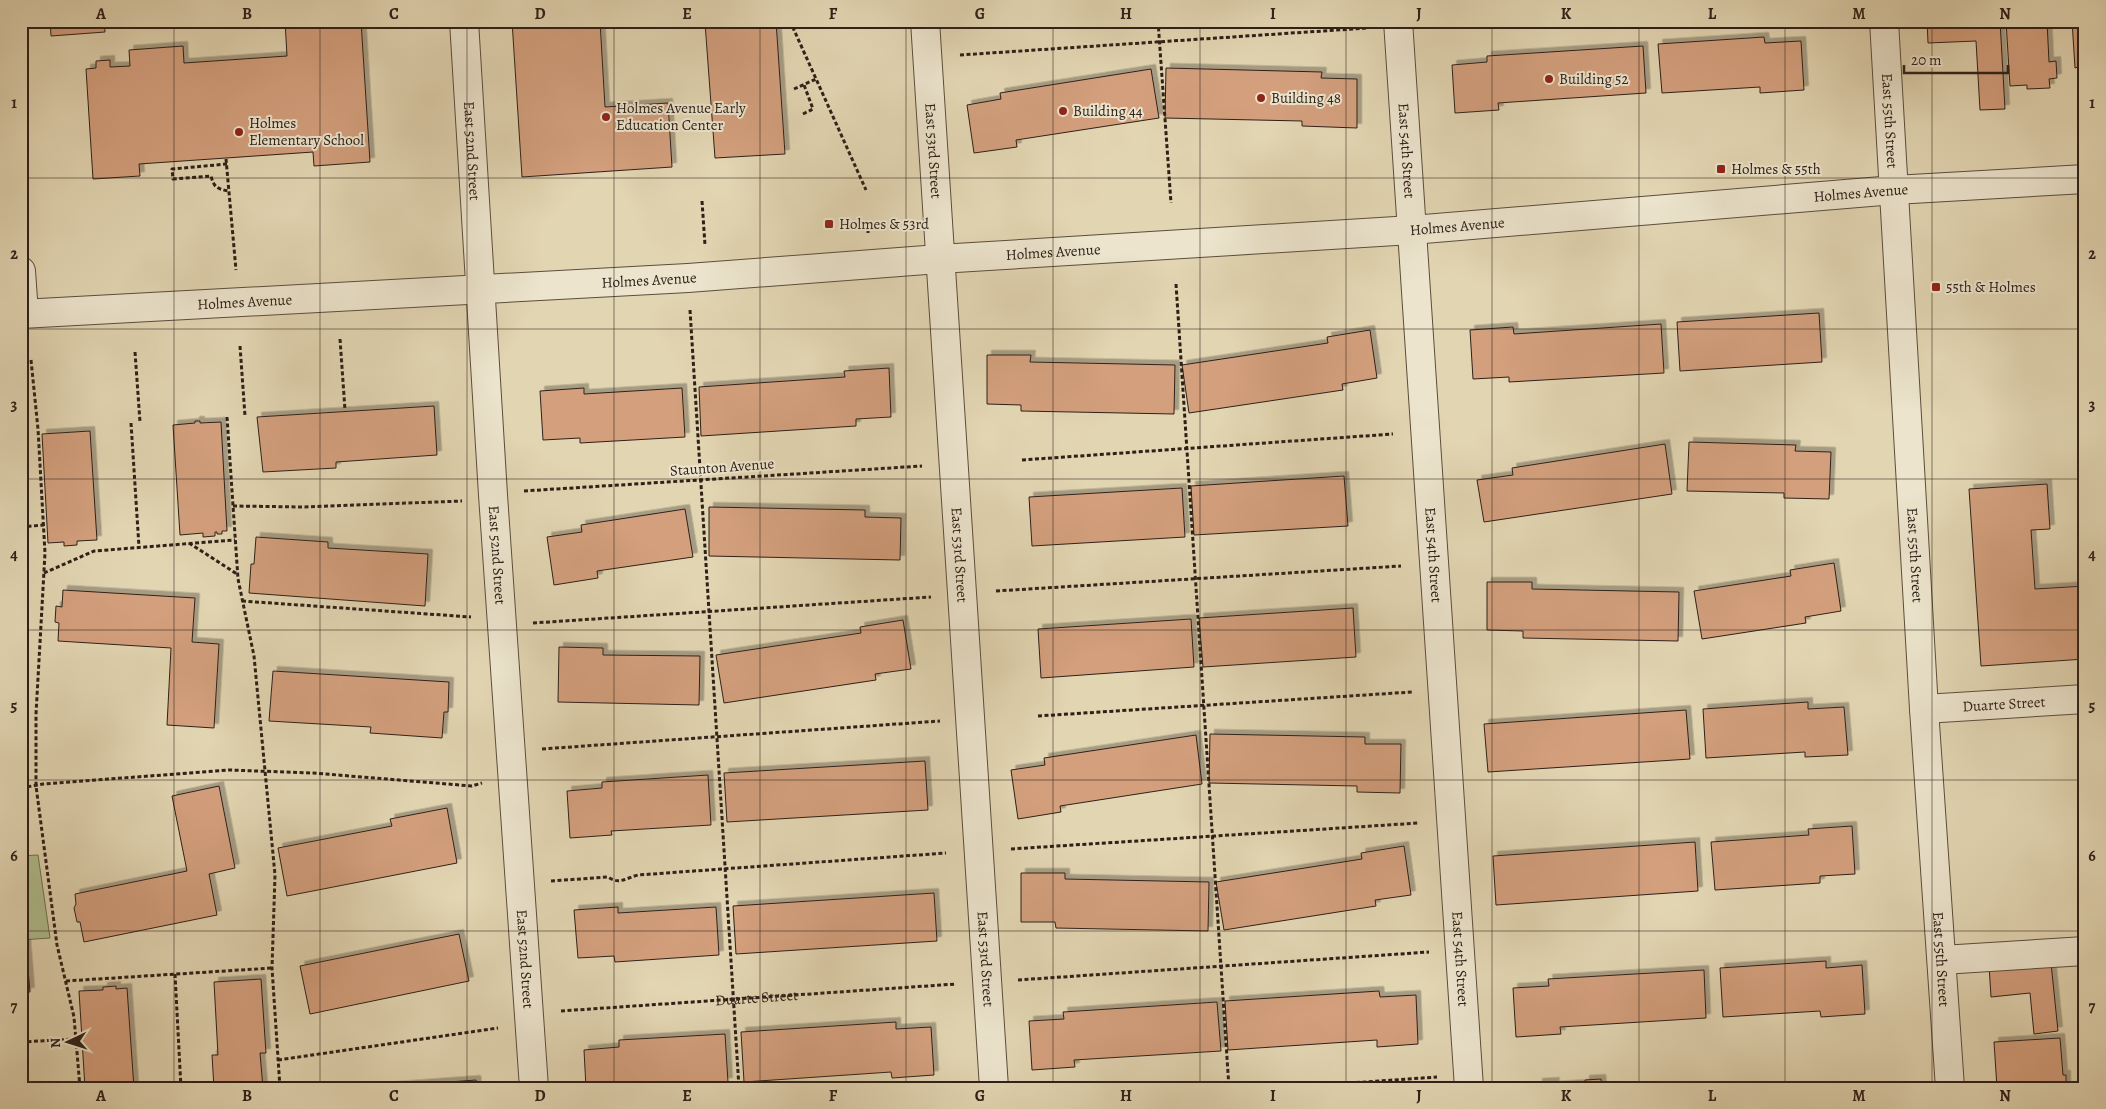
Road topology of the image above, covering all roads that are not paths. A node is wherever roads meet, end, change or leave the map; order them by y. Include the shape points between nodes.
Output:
1 (464, 21) edge
2 (924, 21) edge
3 (1884, 21) edge
4 (1387, 24) edge
5 (2085, 179) edge
6 (1894, 190) junction
7 (1412, 230) junction
8 (939, 260) junction
9 (21, 270) edge
10 (481, 289) junction
11 (22, 314) edge
12 (2085, 700) edge
13 (1924, 709) junction
14 (2085, 951) edge
15 (1942, 960) junction
16 (534, 1088) edge
17 (994, 1088) edge
18 (1469, 1088) edge
19 (1950, 1088) edge

1 - 10 street, East 52nd Street
2 - 8 street, East 53rd Street
3 - 6 street, East 55th Street
4 - 7 street, East 54th Street
5 - 6 street, Holmes Avenue
6 - 7 street, Holmes Avenue
6 - 13 street, East 55th Street
7 - 8 street, Holmes Avenue
7 - 18 street, East 54th Street
8 - 10 street, Holmes Avenue
8 - 17 street, East 53rd Street
9 - 11 street
10 - 11 street, Holmes Avenue
10 - 16 street, East 52nd Street
12 - 13 street, Duarte Street
13 - 15 street, East 55th Street
14 - 15 street
15 - 19 street, East 55th Street

